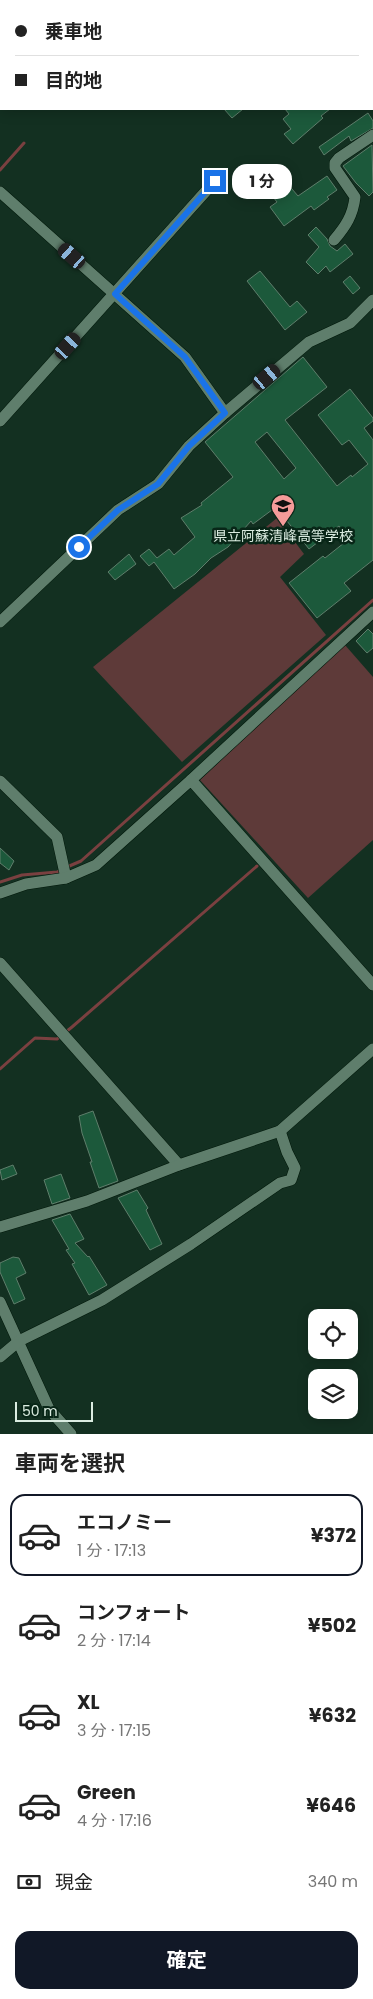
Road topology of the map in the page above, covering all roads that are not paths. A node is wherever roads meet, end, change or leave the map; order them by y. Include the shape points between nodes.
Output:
1 (373, 135) edge
2 (215, 181) dead end
3 (0, 192) edge
4 (334, 240) dead end
5 (115, 294) junction
6 (373, 300) edge
7 (225, 413) junction
8 (0, 421) edge
9 (373, 612) edge
10 (0, 622) edge
11 (192, 780) junction
12 (0, 781) edge
13 (66, 878) junction
14 (0, 893) edge
15 (0, 963) edge
16 (373, 985) edge
17 (373, 1049) edge
18 (280, 1131) junction
19 (179, 1165) junction
20 (0, 1227) edge
21 (0, 1302) edge
22 (19, 1341) junction
23 (0, 1357) edge
24 (71, 1434) edge

1 - 4 street via 335,163 335,168 356,197 347,225
2 - 5 street
3 - 5 street
5 - 7 street via 185,357
5 - 8 street
6 - 7 street via 350,323 309,342
7 - 10 street via 189,446 158,484 118,510
9 - 11 street
11 - 13 street via 96,865
11 - 16 street
12 - 13 street via 57,837
13 - 14 street via 26,884
15 - 19 street
17 - 18 street
18 - 19 street
18 - 22 street via 296,1168 291,1180 280,1183 102,1300
19 - 20 street via 87,1201
21 - 22 street
22 - 23 street
22 - 24 street via 48,1409

